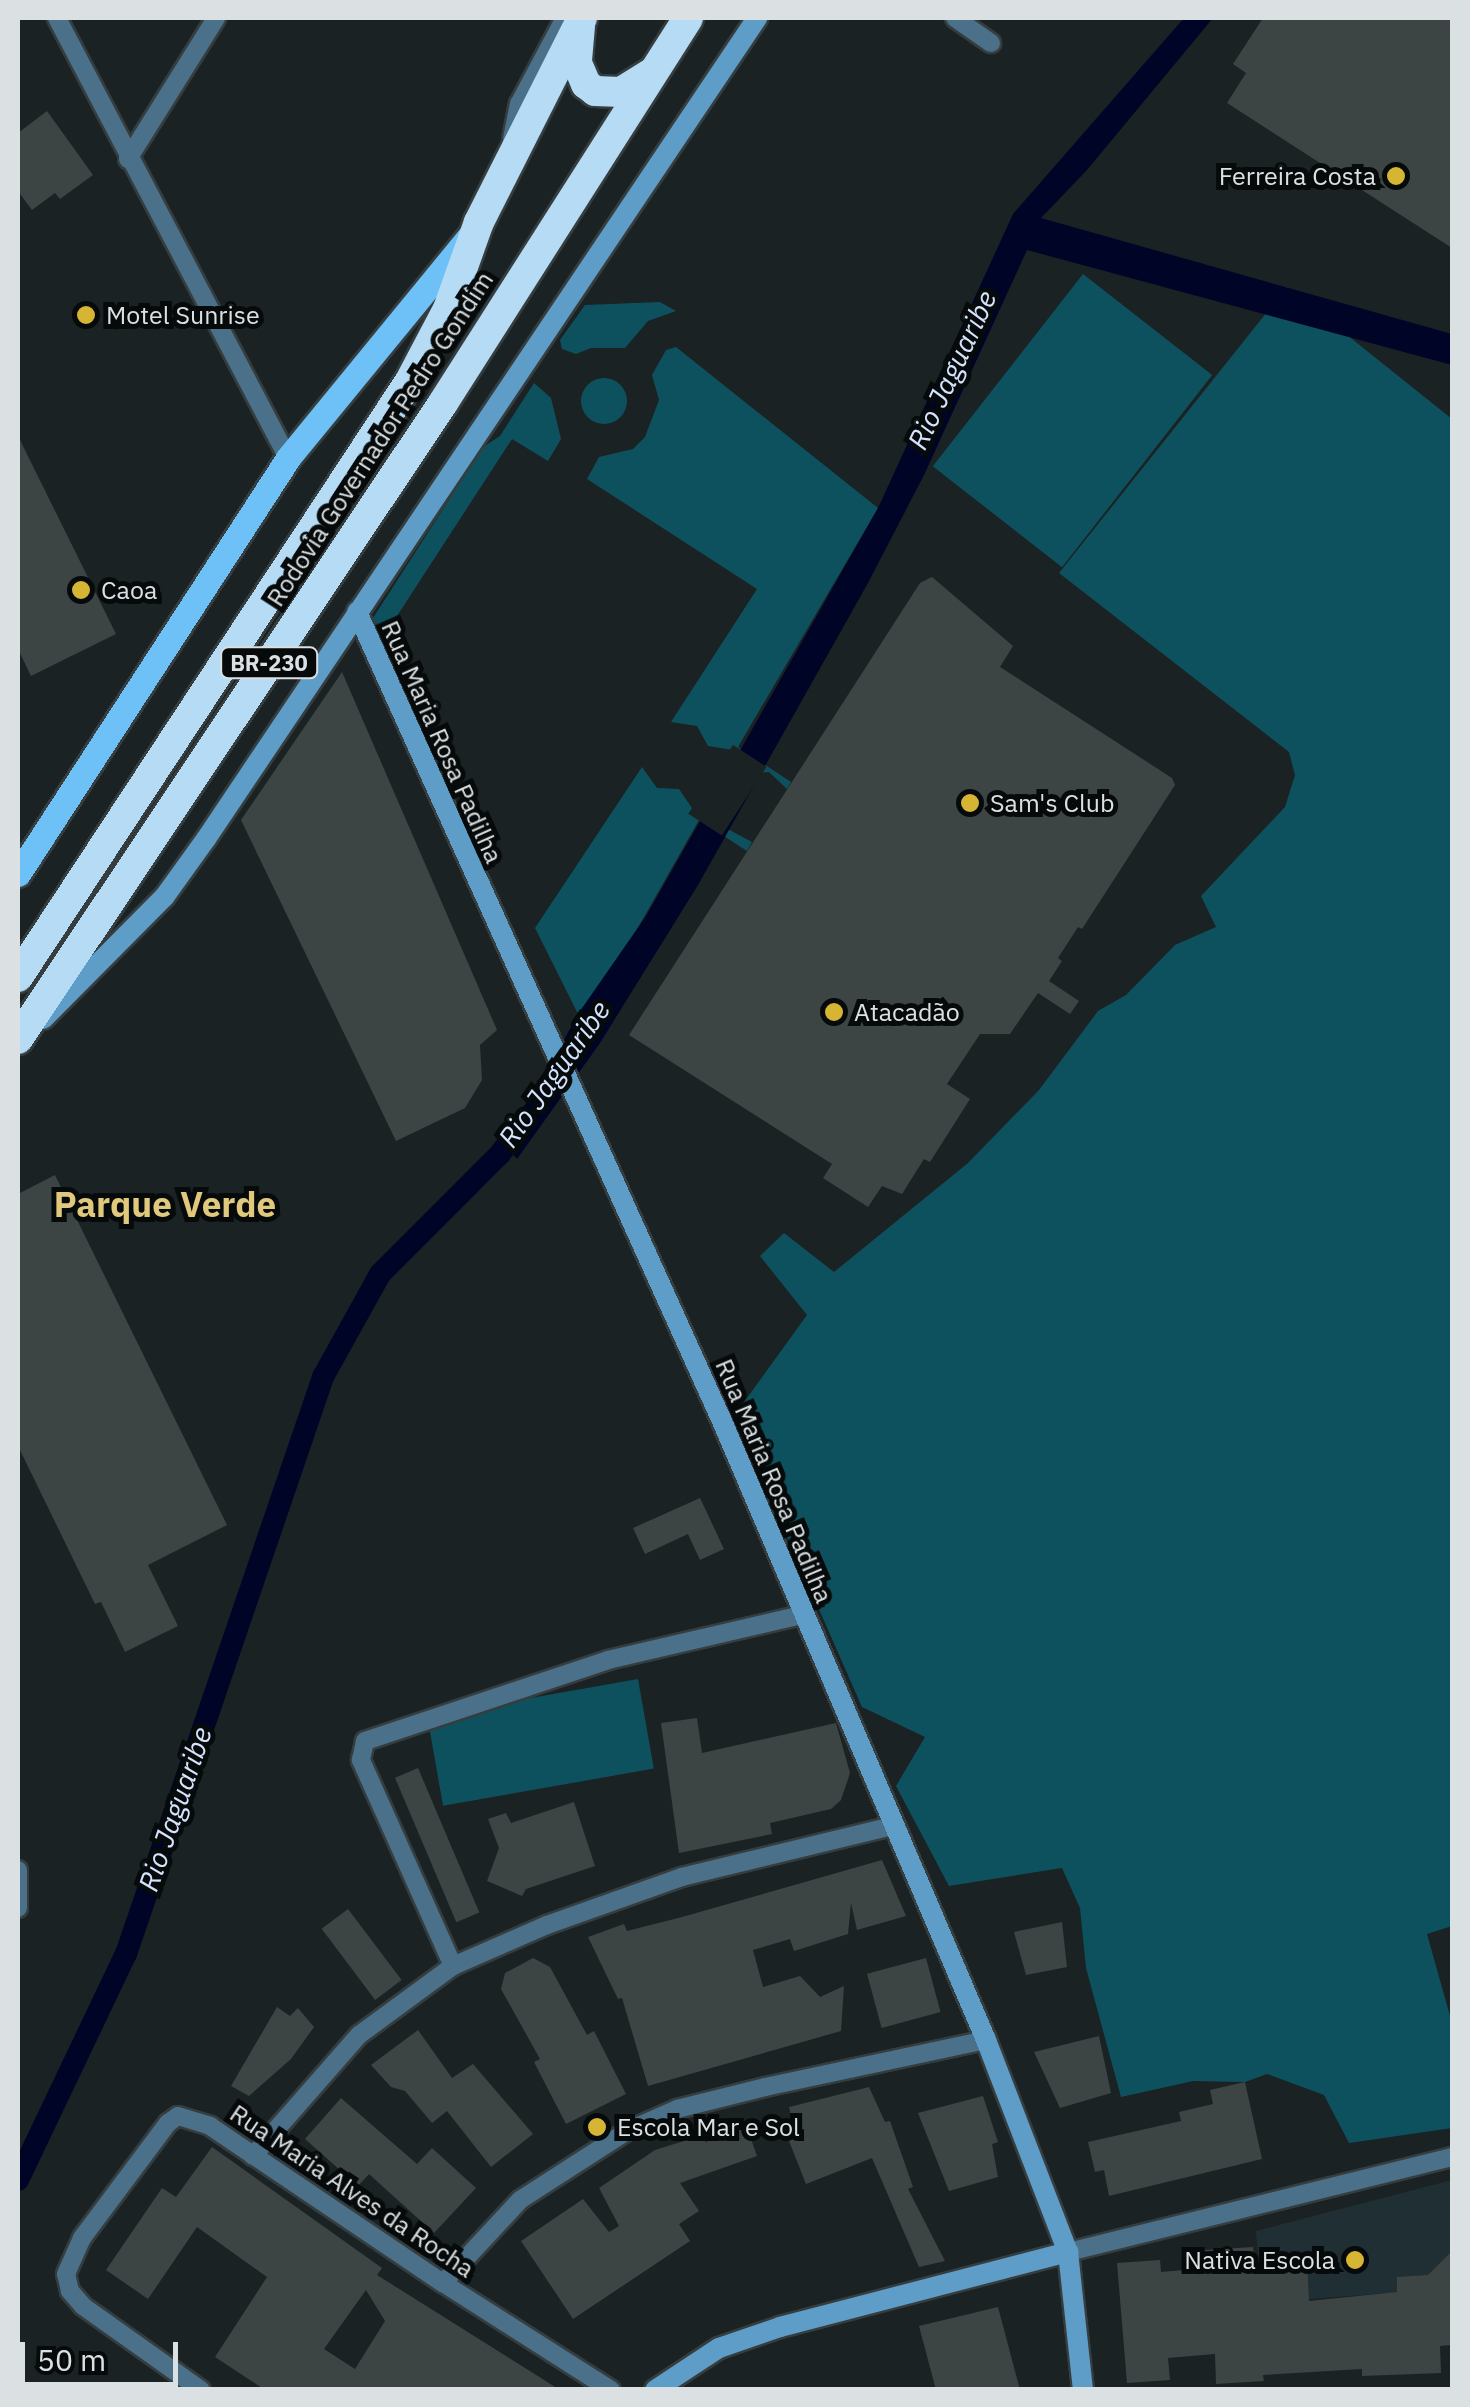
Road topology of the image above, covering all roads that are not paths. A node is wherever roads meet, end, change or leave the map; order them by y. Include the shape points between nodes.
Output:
1 (58, 18) edge
2 (216, 18) edge
3 (566, 18) edge
4 (581, 18) edge
5 (688, 18) edge
6 (757, 18) edge
7 (955, 18) edge
8 (990, 43) dead end
9 (657, 69) junction
10 (128, 159) junction
11 (508, 168) junction
12 (479, 222) junction
13 (288, 458) junction
14 (356, 612) junction
15 (18, 874) edge
16 (18, 977) edge
17 (18, 1042) edge
18 (805, 1614) junction
19 (893, 1826) junction
20 (18, 1870) edge
21 (18, 1908) edge
22 (453, 1966) junction
23 (986, 2040) junction
24 (253, 2156) junction
25 (1452, 2157) edge
26 (1068, 2252) junction
27 (443, 2284) junction
28 (201, 2390) edge
29 (611, 2390) edge
30 (655, 2390) edge
31 (1083, 2390) edge

1 - 10 street
2 - 10 street
3 - 11 street via 518,104
4 - 9 highway via 578,63 595,90 621,92
4 - 11 highway, Rodovia Governador Pedro Gondim / BR-230
5 - 9 highway, Rodovia Governador Pedro Gondim / BR-230
6 - 14 main road
7 - 8 street
9 - 17 highway, Rodovia Governador Pedro Gondim / BR-230
10 - 13 street
11 - 12 highway, Rodovia Governador Pedro Gondim / BR-230
12 - 13 main road
12 - 16 highway, Rodovia Governador Pedro Gondim / BR-230 via 448,309 410,381
13 - 15 main road
14 - 17 main road via 165,896
14 - 18 main road, Rua Maria Rosa Padilha
18 - 19 main road, Rua Maria Rosa Padilha
18 - 22 street via 608,1660 360,1746
19 - 22 street via 682,1877
19 - 23 main road, Rua Maria Rosa Padilha
20 - 21 street
22 - 24 street via 359,2034
23 - 26 main road, Rua Maria Rosa Padilha
23 - 27 street via 765,2086 627,2131 520,2200
24 - 27 street, Rua Maria Alves da Rocha
24 - 28 street, Rua Maria Alves da Rocha via 199,2120 172,2119 74,2250 66,2274 70,2292 84,2306
25 - 26 street
26 - 30 main road via 780,2327 719,2348
26 - 31 main road, Rua Maria Rosa Padilha
27 - 29 street, Rua Maria Alves da Rocha

